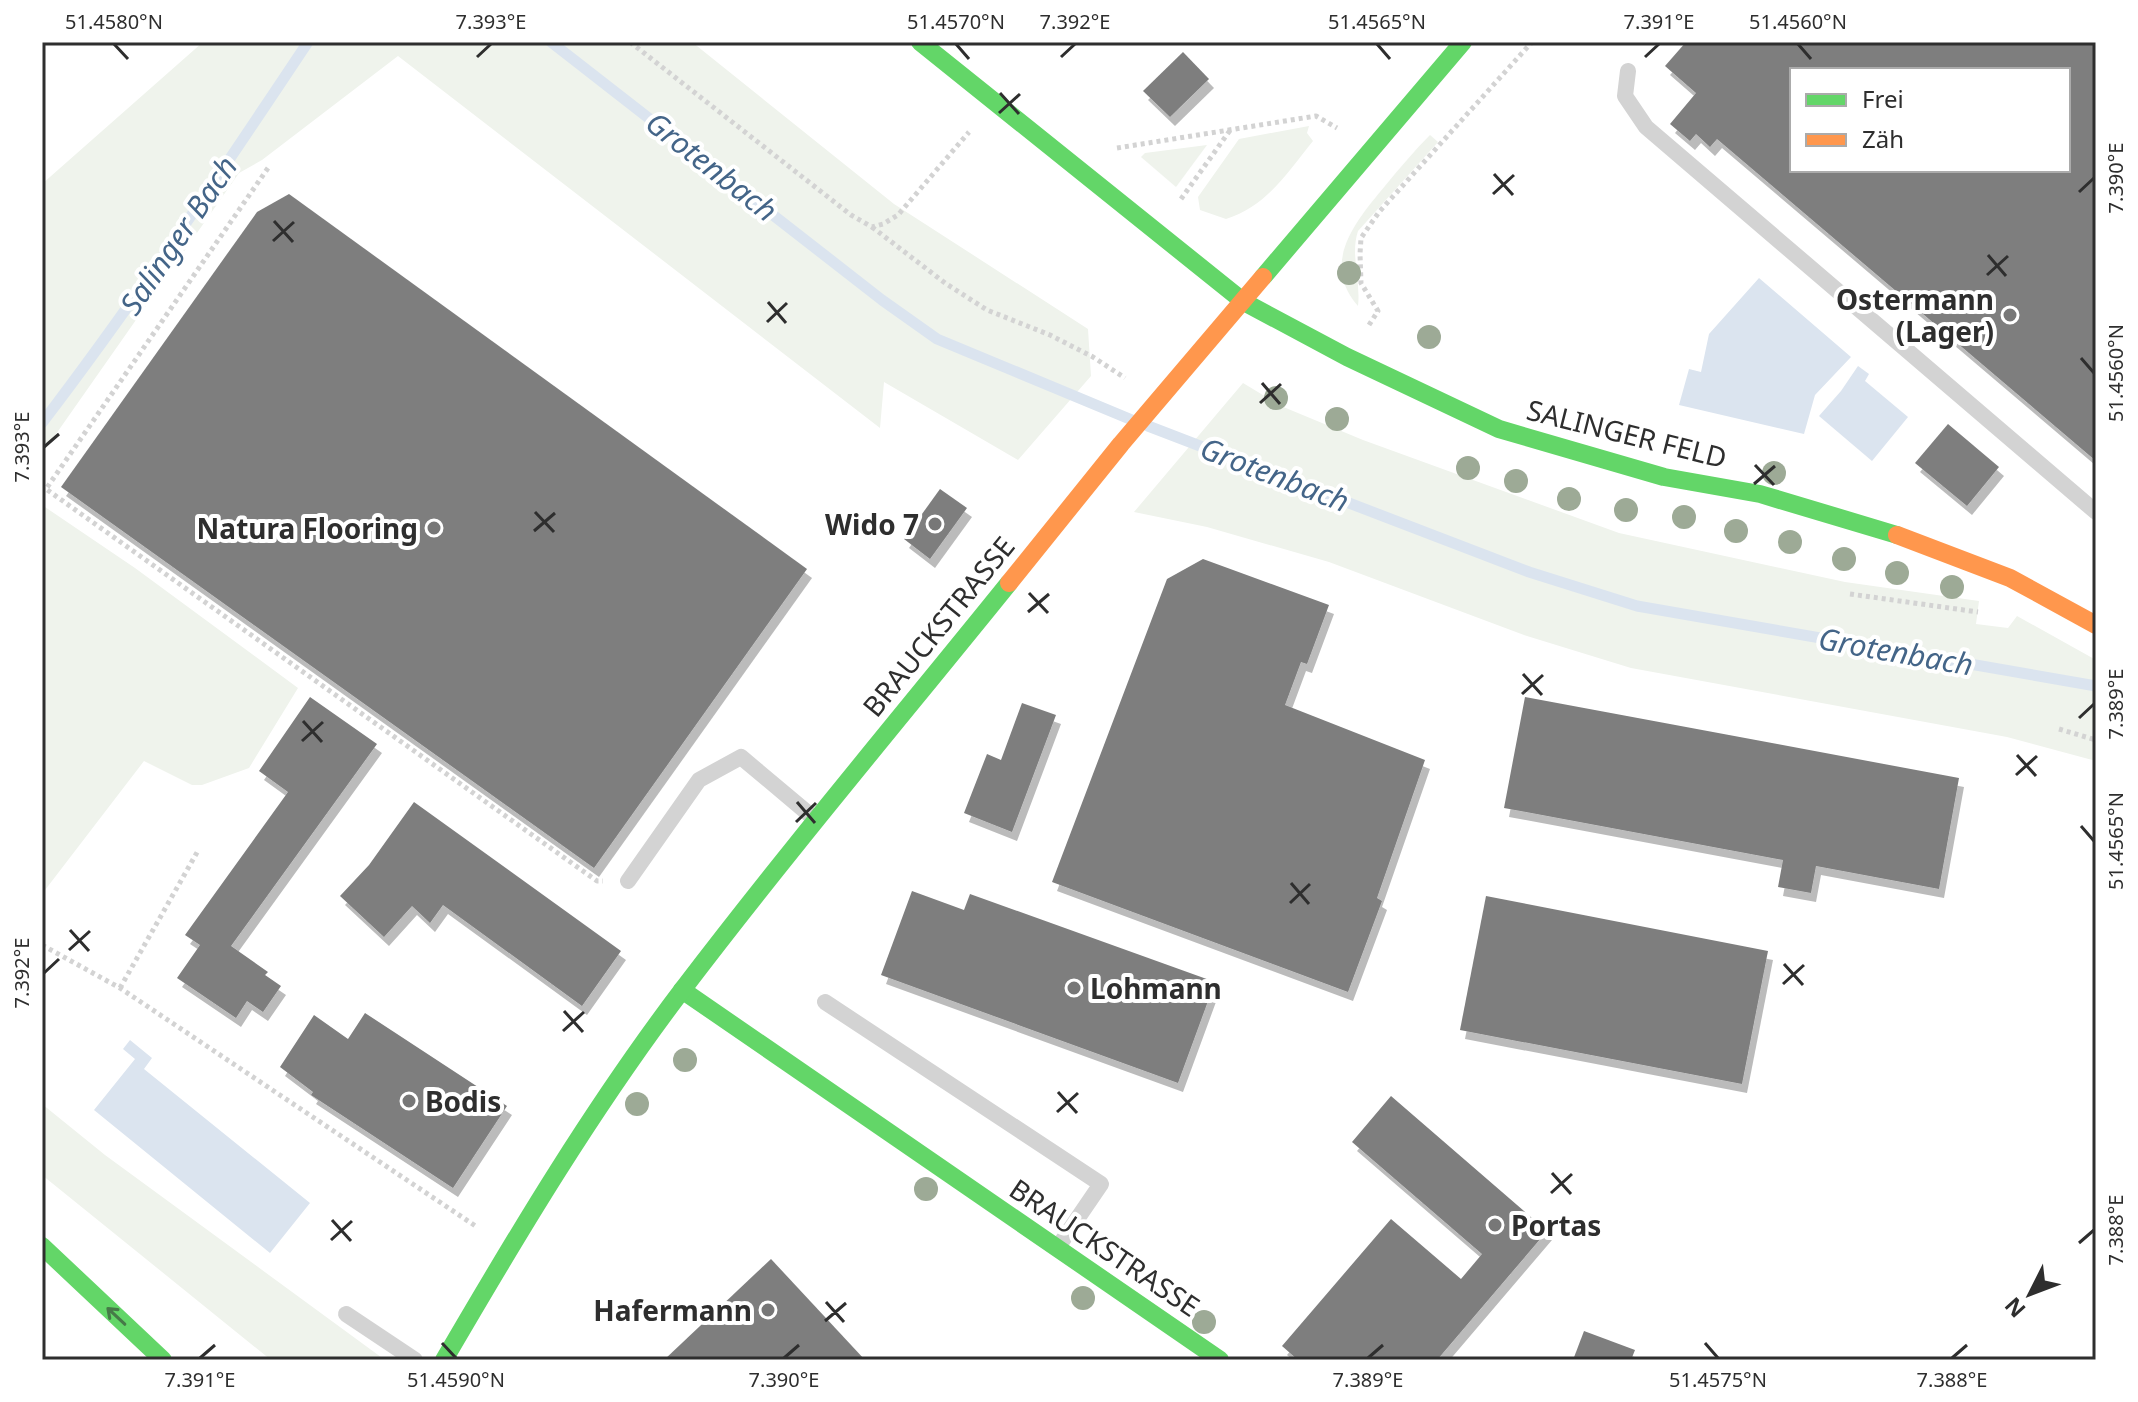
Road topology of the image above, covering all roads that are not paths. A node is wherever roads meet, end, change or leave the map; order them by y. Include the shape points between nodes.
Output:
1 (920, 42) edge
2 (1463, 42) edge
3 (1628, 71) dead end
4 (1244, 302) junction
5 (2096, 512) edge
6 (2096, 625) edge
7 (817, 821) junction
8 (628, 881) road end
9 (682, 990) junction
10 (825, 1002) dead end
11 (42, 1246) edge
12 (1057, 1248) junction
13 (346, 1314) dead end
14 (163, 1360) edge
15 (415, 1360) edge
16 (444, 1360) edge
17 (1220, 1360) edge

1 - 4 main road
2 - 4 main road, BRAUCKSTRASSE
3 - 5 lane via 1625,96 1646,127
4 - 6 main road, SALINGER FELD via 1499,429 1664,477 1760,494 1877,527 2010,578
4 - 7 main road, BRAUCKSTRASSE via 1121,444
7 - 8 lane via 741,757 699,780
7 - 9 main road, BRAUCKSTRASSE
9 - 12 main road, BRAUCKSTRASSE
9 - 16 main road, BRAUCKSTRASSE via 599,1109
10 - 12 lane via 1101,1184
14 -> 11 main road
12 - 17 main road, BRAUCKSTRASSE
13 - 15 lane

